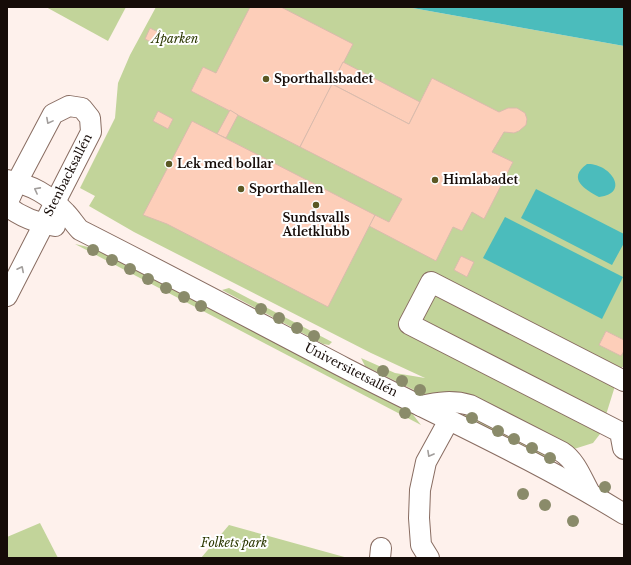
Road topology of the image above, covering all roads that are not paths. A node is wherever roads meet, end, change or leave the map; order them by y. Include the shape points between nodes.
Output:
1 (12, 181) edge
2 (55, 203) junction
3 (7, 205) edge
4 (43, 223) junction
5 (77, 227) junction
6 (7, 296) edge
7 (624, 381) edge
8 (421, 406) junction
9 (449, 420) junction
10 (623, 434) edge
11 (590, 494) junction
12 (624, 514) edge
13 (429, 558) edge

2 -> 1 street, Universitetsallén via 38,190
2 -> 1 street, Stenbacksallén via 91,132 90,118 82,108 69,106 53,114
1 - 3 street, Stenbacksallén
2 - 4 street, Stenbacksallén
2 - 5 street, Universitetsallén
3 - 4 street, Universitetsallén via 24,217
4 - 5 street, Universitetsallén
6 -> 4 street, Stenbacksallén
5 - 8 street, Universitetsallén
7 - 10 street via 431,282 409,324
8 - 9 street, Universitetsallén
8 - 11 street via 436,402 459,402 470,405 562,452 569,456
9 - 11 street, Universitetsallén
9 -> 13 street via 426,462 420,490 421,545
11 - 12 street, Universitetsallén

